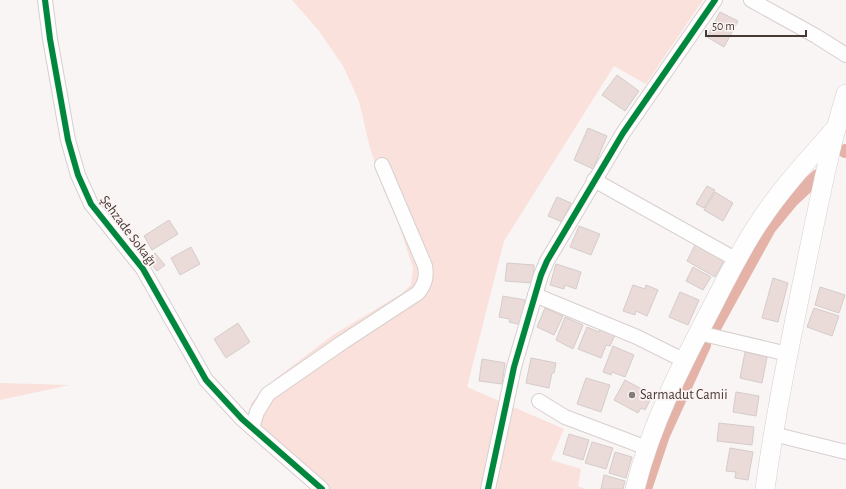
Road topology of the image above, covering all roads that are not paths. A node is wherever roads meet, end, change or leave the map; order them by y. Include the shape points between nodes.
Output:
1 (45, 0) edge
2 (751, 0) edge
3 (709, 2) edge
4 (846, 55) edge
5 (846, 94) edge
6 (835, 129) junction
7 (382, 165) dead end
8 (594, 180) junction
9 (737, 260) junction
10 (535, 295) junction
11 (698, 333) junction
12 (788, 354) junction
13 (685, 361) junction
14 (539, 401) dead end
15 (252, 428) junction
16 (773, 434) junction
17 (647, 448) junction
18 (846, 452) edge
19 (322, 489) edge
20 (488, 489) edge
21 (634, 489) edge
22 (765, 489) edge

1 - 15 street, Şehzade Sokağı via 68,140 84,190 99,215 143,269 206,380
2 - 4 street
3 - 8 street
5 - 6 street
6 - 9 street via 771,205
6 - 12 street
7 - 15 street via 426,266 424,284 418,293 268,394 257,412
8 - 9 street
8 - 10 street via 547,261
9 - 11 street
10 - 13 street via 637,337
10 - 20 street via 514,367
11 - 12 street
11 - 13 street
12 - 16 street
13 - 17 street
14 - 17 street via 565,417
15 - 19 street, Şehzade Sokağı
16 - 18 street
16 - 22 street
17 - 21 street

